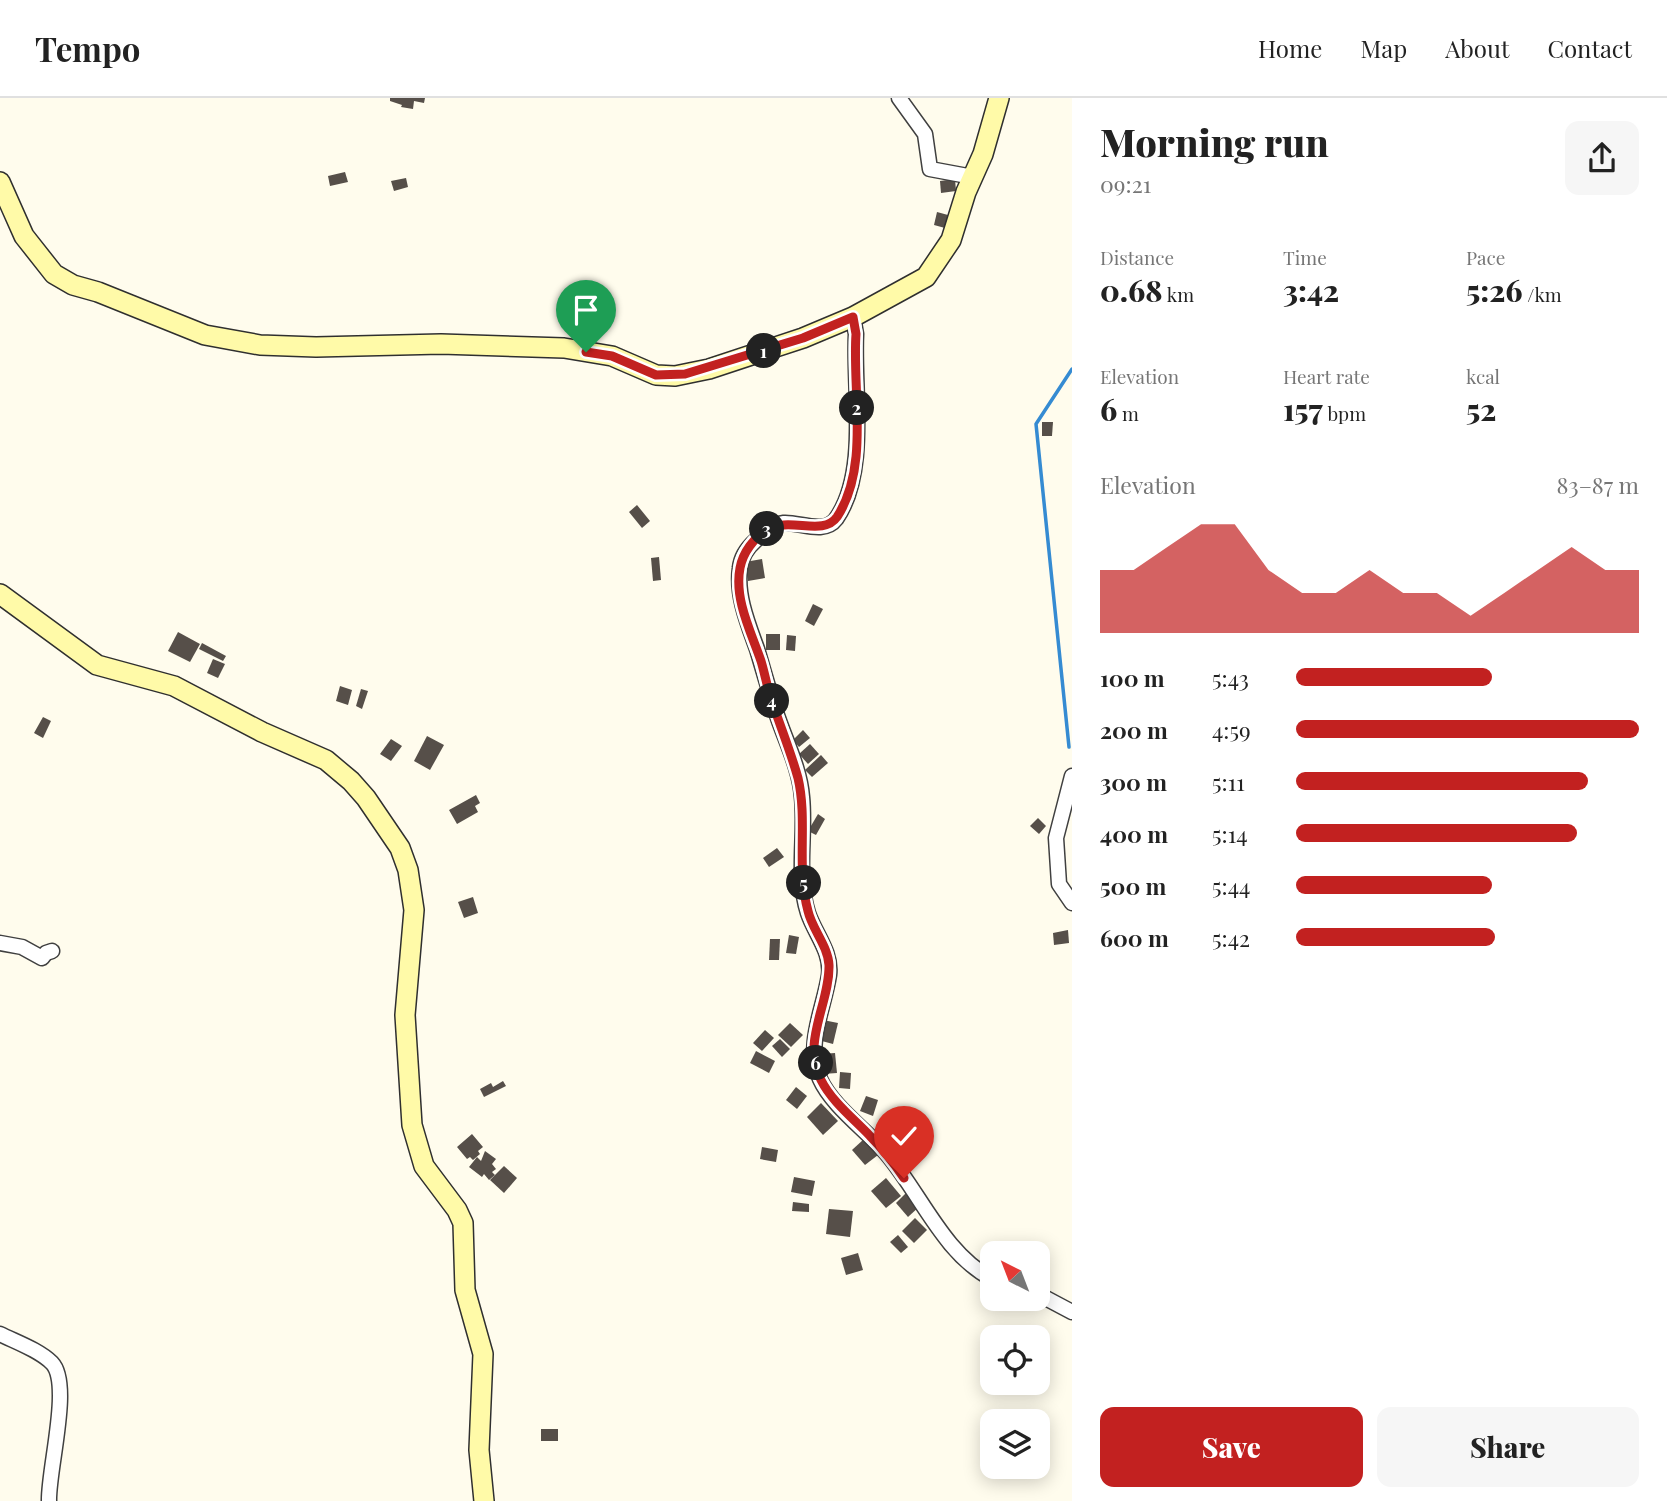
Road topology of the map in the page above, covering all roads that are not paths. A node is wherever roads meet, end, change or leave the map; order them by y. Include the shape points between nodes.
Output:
1 (900, 98) edge
2 (999, 98) edge
3 (973, 177) junction
4 (0, 182) edge
5 (853, 317) junction
6 (0, 594) edge
7 (1072, 776) edge
8 (1072, 903) edge
9 (0, 943) edge
10 (52, 951) dead end
11 (980, 1272) edge
12 (1050, 1300) edge
13 (1072, 1312) edge
14 (0, 1334) edge
15 (49, 1501) edge
16 (484, 1501) edge

1 - 3 street via 925,134 930,169
2 - 3 main road
3 - 5 main road via 951,240 926,277
4 - 5 main road via 24,236 54,274 181,327 232,341 316,348 441,344 564,348 612,356 656,375 675,376 803,338
5 - 11 street via 857,438 854,468 840,512 833,523 821,527 783,523 766,530 743,557 739,582 748,625 794,762 802,796 808,912 829,961 815,1037 819,1078 889,1156 958,1252
6 - 16 main road via 97,665 174,686 326,760 366,798 400,848 414,910 405,1015 412,1125 424,1166 463,1223 465,1290 483,1354 479,1458
7 - 8 street via 1056,838 1059,884
9 - 10 street via 43,958
12 - 13 street
14 - 15 street via 46,1359 59,1373

